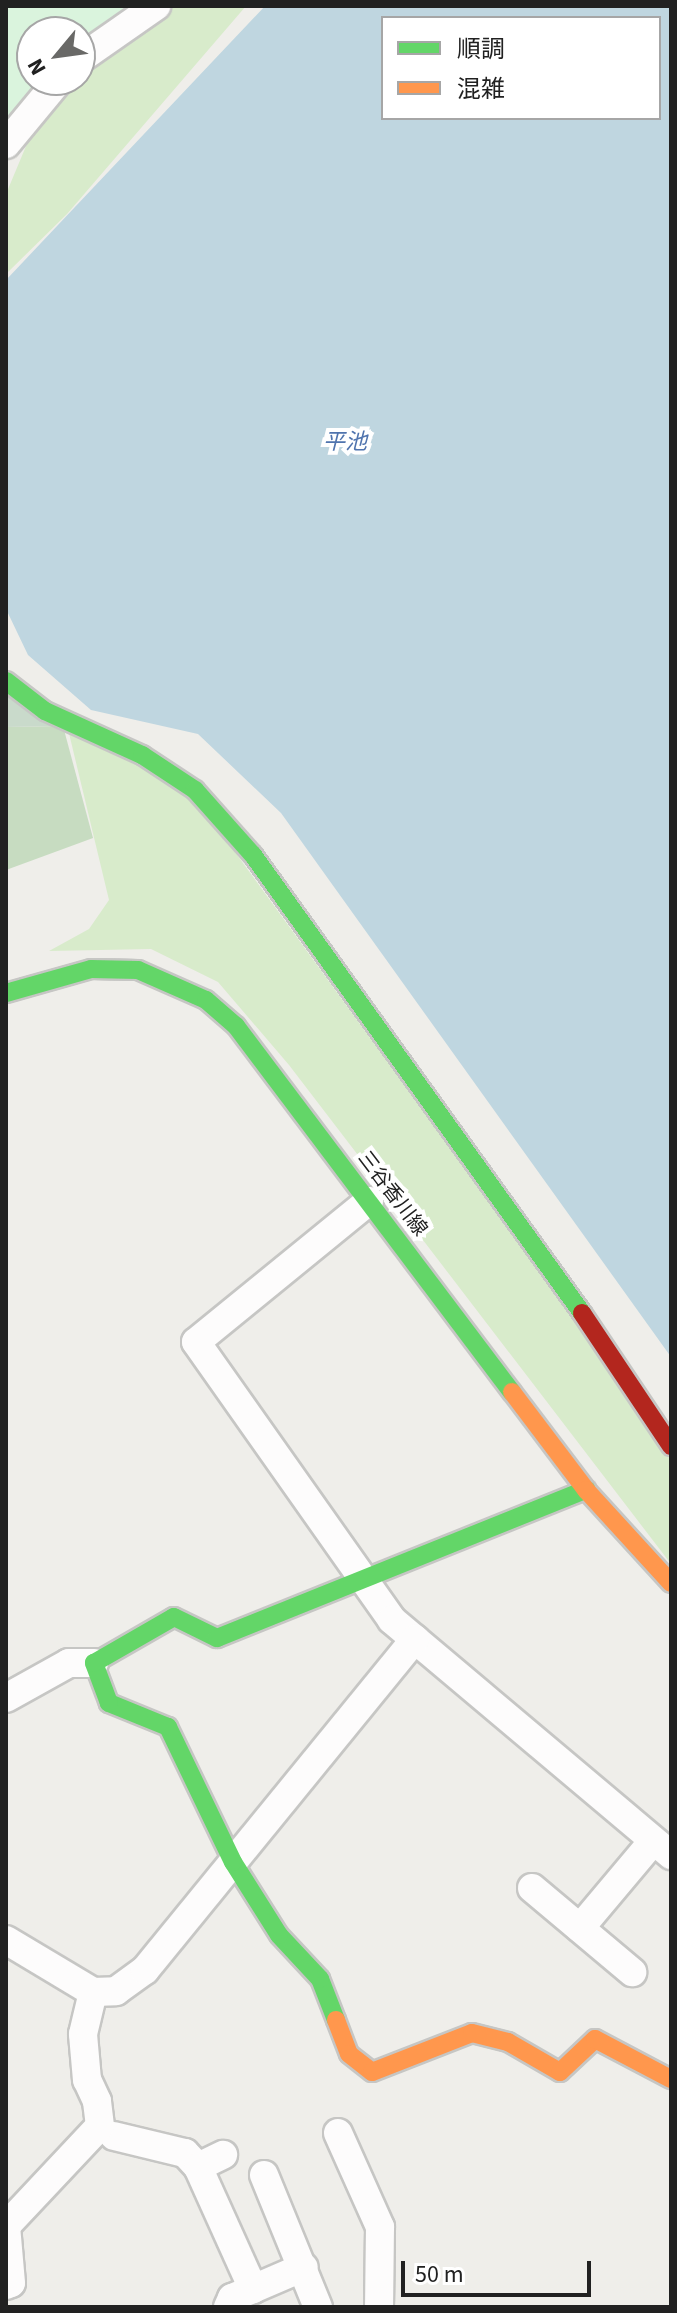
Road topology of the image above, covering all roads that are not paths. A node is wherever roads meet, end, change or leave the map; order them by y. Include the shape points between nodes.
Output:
1 (156, 6) edge
2 (96, 48) edge
3 (46, 96) edge
4 (6, 144) edge
5 (6, 681) edge
6 (6, 993) edge
7 (369, 1201) junction
8 (671, 1446) edge
9 (586, 1490) junction
10 (364, 1579) junction
11 (671, 1583) edge
12 (415, 1639) junction
13 (94, 1663) junction
14 (6, 1698) edge
15 (662, 1848) edge
16 (233, 1862) junction
17 (532, 1888) dead end
18 (580, 1928) junction
19 (6, 1940) edge
20 (632, 1972) dead end
21 (93, 1992) junction
22 (671, 2079) edge
23 (338, 2133) dead end
24 (114, 2136) dead end
25 (264, 2175) dead end
26 (304, 2267) junction
27 (6, 2285) edge
28 (253, 2289) junction
29 (228, 2307) edge
30 (318, 2307) edge
31 (379, 2307) edge

1 - 2 street
3 - 4 street
5 - 8 street via 45,711 142,755 195,790 253,855 526,1228
6 - 7 street, 三谷香川線 via 91,969 138,970 206,1000 265,1061
7 - 9 street, 三谷香川線
7 - 10 street via 196,1342
9 - 10 street
9 - 11 street, 三谷香川線
10 - 12 street via 392,1620
10 - 13 street via 217,1638 174,1617
12 - 15 street
12 - 16 street
13 - 14 street via 69,1663
13 - 16 street via 109,1703 168,1727
15 - 18 street
16 - 21 street via 145,1970 116,1991
16 - 22 street via 279,1935 320,1979 349,2054 372,2072 472,2033 508,2042 560,2072 595,2039
17 - 18 street
18 - 20 street
19 - 21 street
21 - 27 street via 83,2034 87,2080 100,2126 6,2226 11,2283
23 - 31 street via 380,2227
24 - 28 street via 211,2161
25 - 26 street
26 - 28 street
26 - 30 street
28 - 29 street via 232,2298

